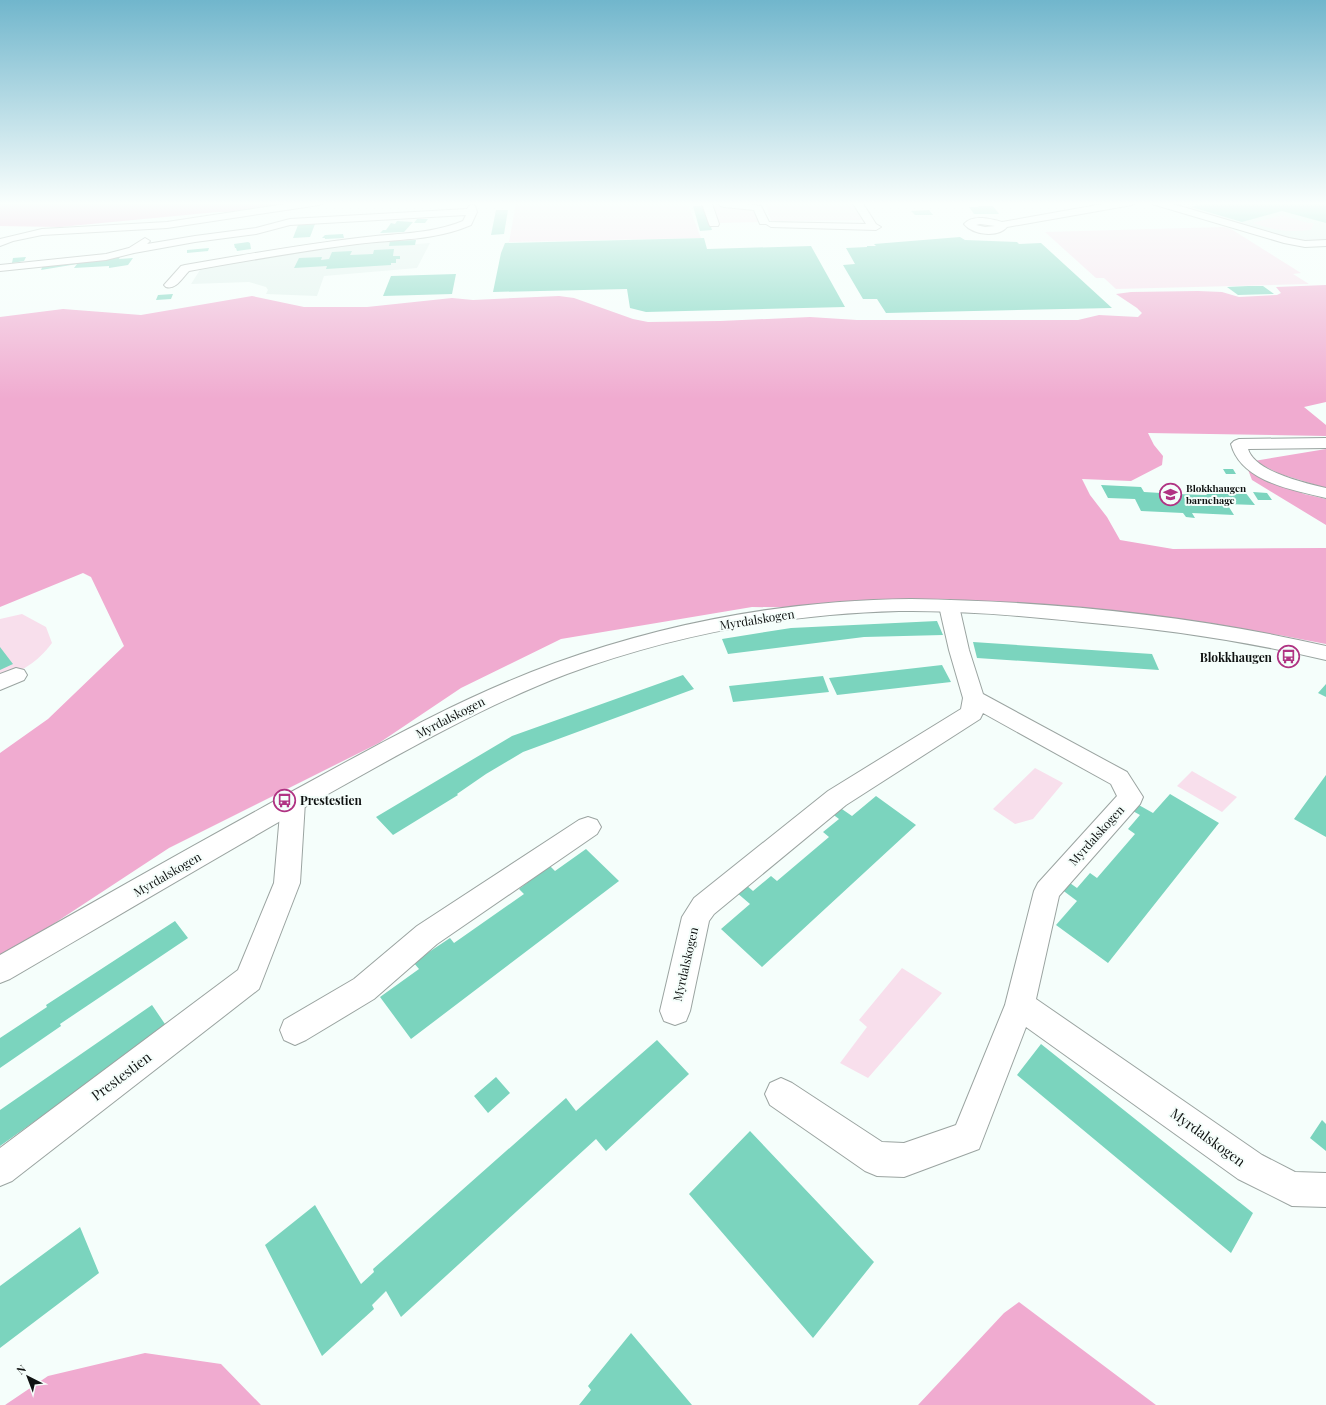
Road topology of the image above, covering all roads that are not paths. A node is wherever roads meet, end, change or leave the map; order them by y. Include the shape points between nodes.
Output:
1 (188, 268) edge
2 (170, 285) dead end
3 (1326, 443) edge
4 (1326, 493) edge
5 (949, 606) junction
6 (1326, 653) edge
7 (974, 698) junction
8 (294, 802) junction
9 (588, 827) dead end
10 (0, 970) edge
11 (1020, 1005) junction
12 (674, 1011) dead end
13 (295, 1030) dead end
14 (781, 1094) dead end
15 (0, 1169) edge
16 (1326, 1190) edge

1 - 2 street
3 - 4 street via 1239,444 1239,449 1254,468 1305,488
5 - 6 street, Myrdalskogen via 1097,615 1239,634
5 - 7 street
5 - 8 street, Myrdalskogen via 898,605 804,612 720,624 610,652 499,693 449,717
7 - 11 street, Myrdalskogen via 1119,778 1131,796 1047,891
7 - 12 street, Myrdalskogen via 972,714 837,798 704,906 696,918
8 - 10 street, Myrdalskogen
8 - 15 street, Prestestien via 287,883 249,979
9 - 13 street via 427,935 364,989
11 - 14 street, Myrdalskogen via 967,1138 930,1152 904,1160 877,1159
11 - 16 street, Myrdalskogen via 1250,1167 1292,1189

